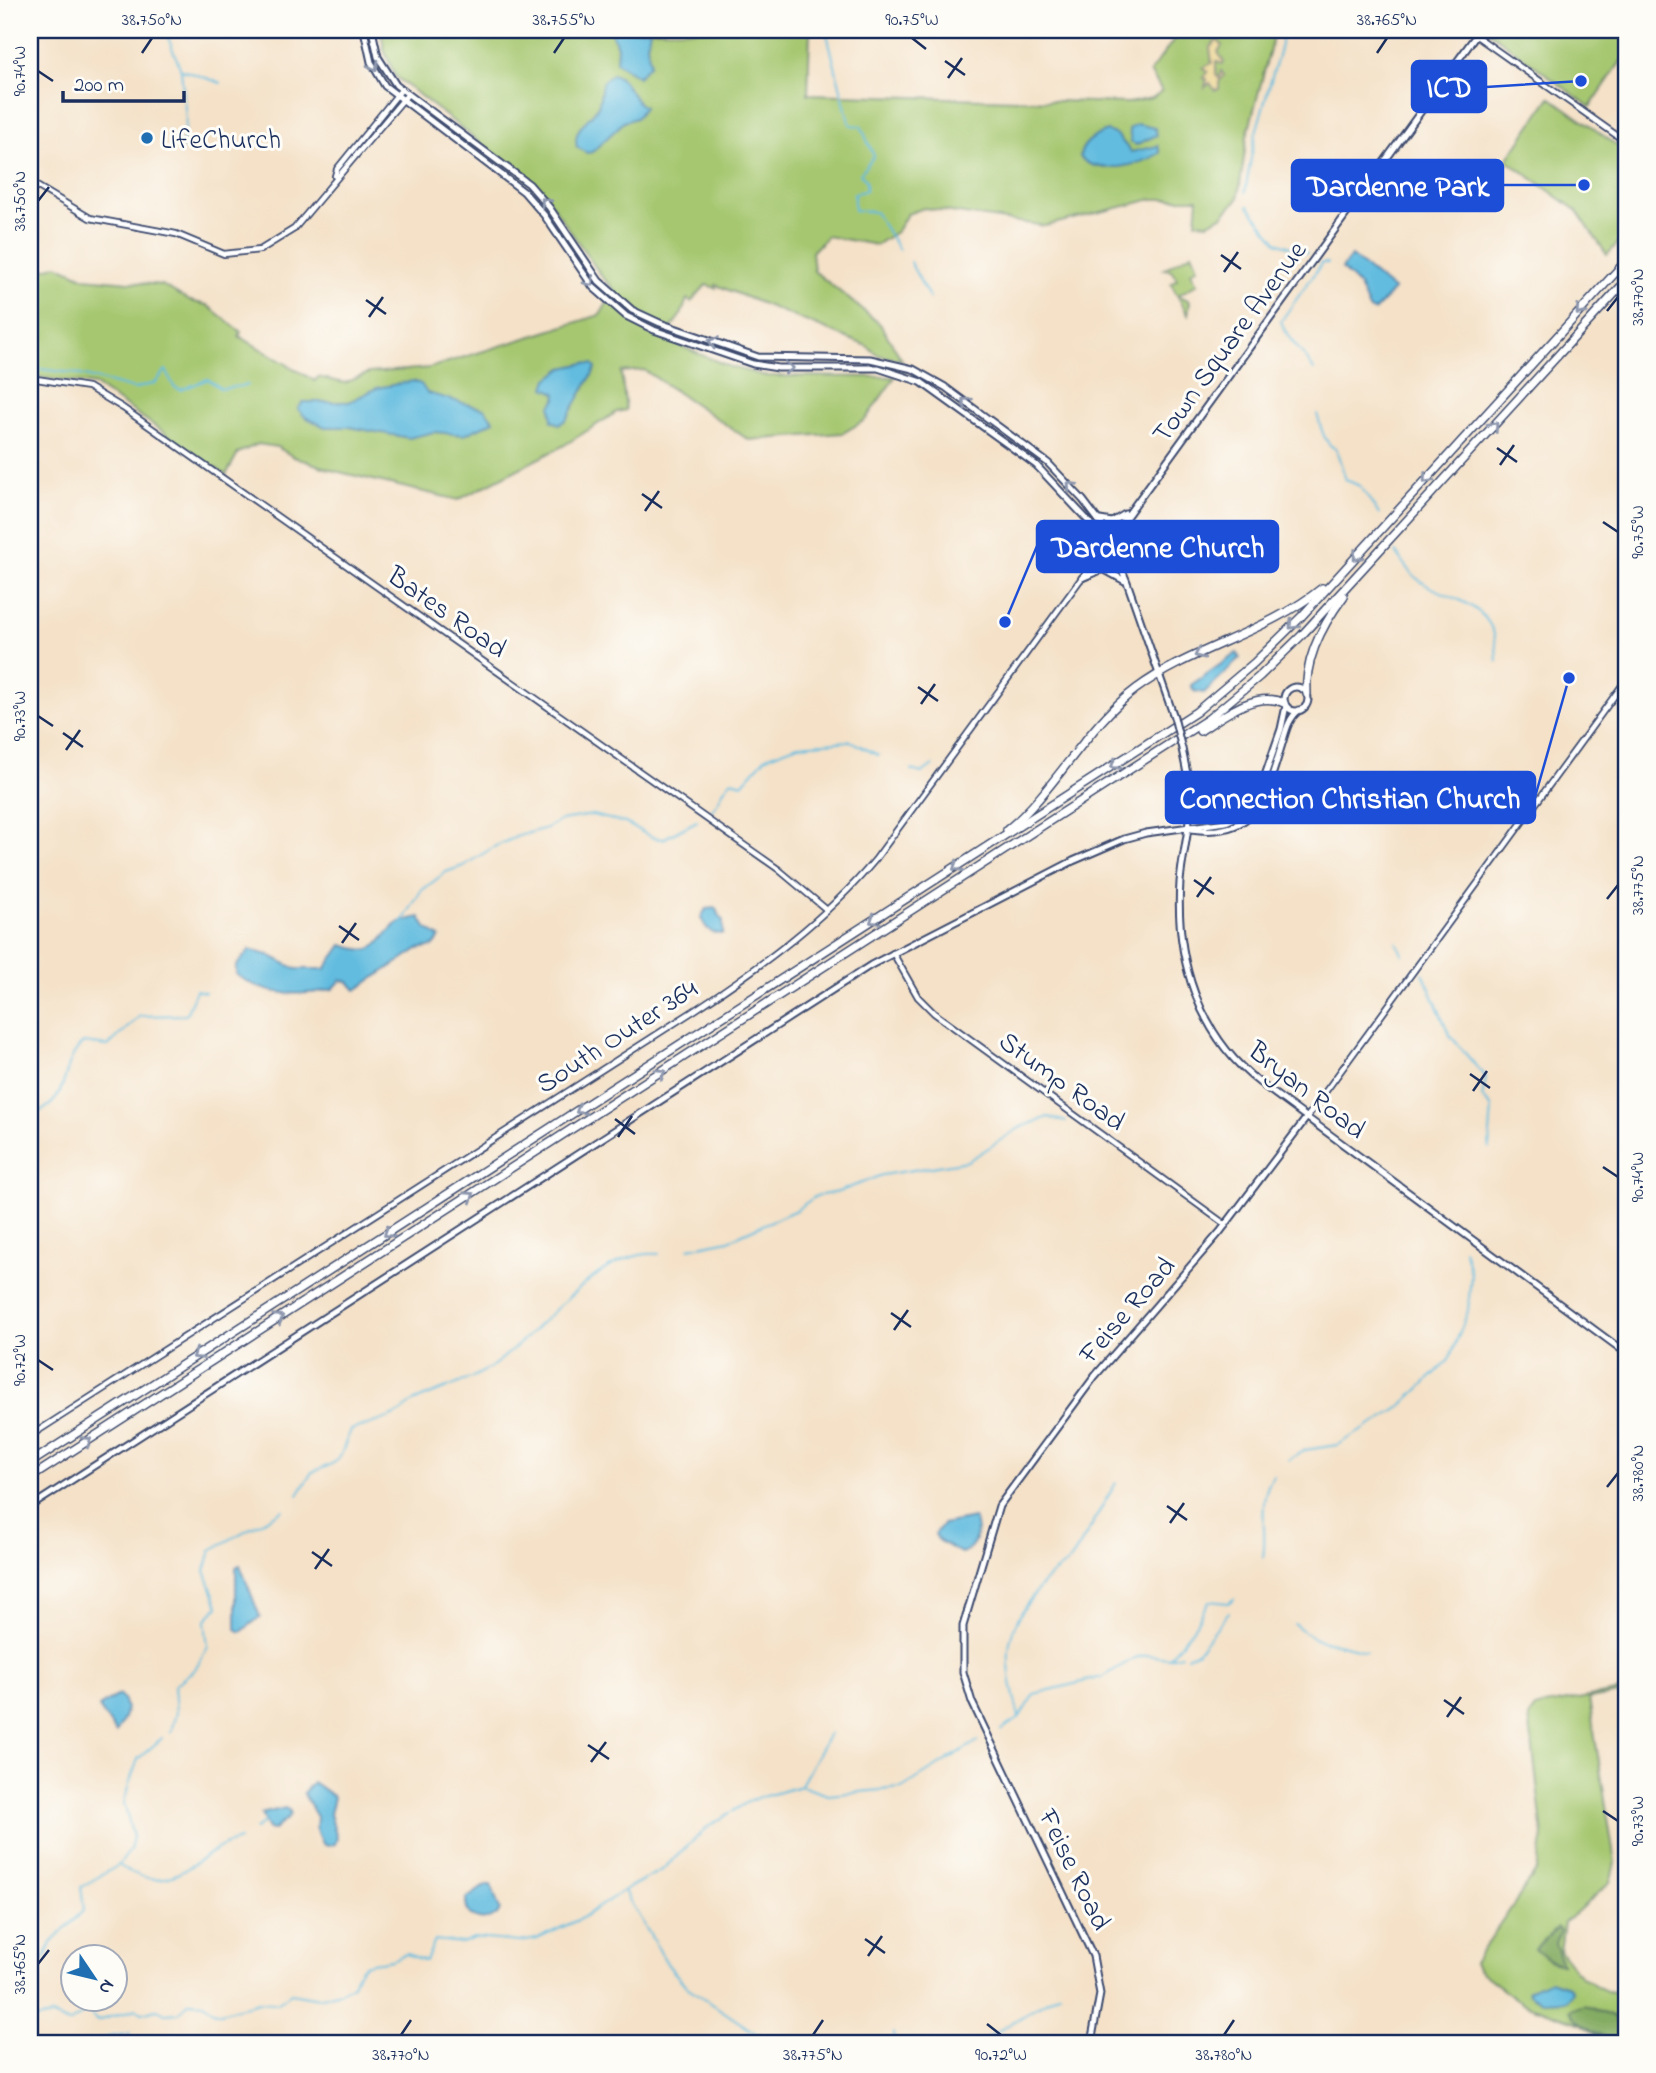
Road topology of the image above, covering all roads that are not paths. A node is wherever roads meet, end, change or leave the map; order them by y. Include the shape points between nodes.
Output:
1 (364, 30) edge
2 (372, 30) edge
3 (1468, 30) edge
4 (1478, 33) edge
5 (401, 90) junction
6 (407, 95) junction
7 (396, 97) junction
8 (402, 102) junction
9 (1626, 142) edge
10 (335, 177) junction
11 (30, 182) edge
12 (1626, 261) edge
13 (1626, 281) edge
14 (30, 378) edge
15 (1131, 510) junction
16 (1098, 520) junction
17 (1108, 542) junction
18 (1359, 573) junction
19 (1340, 575) junction
20 (1082, 578) junction
21 (1127, 582) junction
22 (1160, 673) junction
23 (1626, 680) edge
24 (1307, 694) junction
25 (1285, 704) junction
26 (1299, 710) junction
27 (1160, 753) junction
28 (1188, 829) junction
29 (982, 851) junction
30 (827, 910) junction
31 (892, 953) junction
32 (1307, 1117) junction
33 (1226, 1225) junction
34 (1626, 1353) edge
35 (30, 1436) edge
36 (30, 1463) edge
37 (30, 1478) edge
38 (30, 1507) edge
39 (1091, 2043) edge

1 -> 7 main road via 373,66
2 - 5 main road, Bryan Road via 378,57
3 - 4 street
4 - 9 street
4 - 15 main road, Town Square Avenue
5 - 6 main road, Bryan Road
5 - 7 street
6 - 8 street
16 -> 6 main road, Bryan Road via 1074,488 1040,456 913,369 870,359 758,357 632,310 599,281 529,184
7 - 8 main road
7 - 10 street
8 - 10 street
8 -> 17 main road via 524,192 590,283 626,316 753,364 878,368 920,382 1036,465
10 - 11 street via 288,234 260,250 230,255 176,234 90,218
12 -> 19 highway
18 -> 13 highway
14 - 30 street, Bates Road via 88,387 123,408 778,869
15 - 16 main road via 1112,522
15 - 17 main road, Town Square Avenue
16 - 17 main road, Bryan Road
17 - 20 street, South Outer 364
17 - 21 main road, Bryan Road
18 - 24 highway via 1315,646 1307,670
18 - 27 highway via 1260,676
19 -> 22 highway via 1289,612
19 -> 29 highway via 1271,648 1208,702
20 - 21 main road via 1104,569
20 - 30 street, South Outer 364 via 875,860
21 - 22 main road, Bryan Road
22 - 28 main road, Bryan Road, bridge via 1182,750 1189,789
22 - 29 highway via 1126,697 1027,812
23 - 32 street, Feise Road
24 - 25 main road via 1291,687 1284,694
24 - 26 main road via 1307,703
25 - 26 main road
25 - 27 highway via 1273,699 1246,705
25 - 28 main road via 1273,755 1252,804 1231,820
26 - 28 main road via 1289,722 1266,793 1254,814 1228,828
37 -> 27 highway
28 - 31 main road via 1146,832 1124,839
28 - 32 main road, Bryan Road via 1180,903 1187,968 1198,1005 1213,1034 1237,1063
29 -> 36 highway
30 - 35 street, South Outer 364 via 695,1010
31 - 33 street, Stump Road via 918,997 934,1013
31 - 38 main road
32 - 33 main road, Feise Road
32 - 34 main road, Bryan Road
33 - 39 main road, Feise Road via 1115,1351 1004,1497 963,1626 963,1672 972,1702 1093,1955 1100,1994

